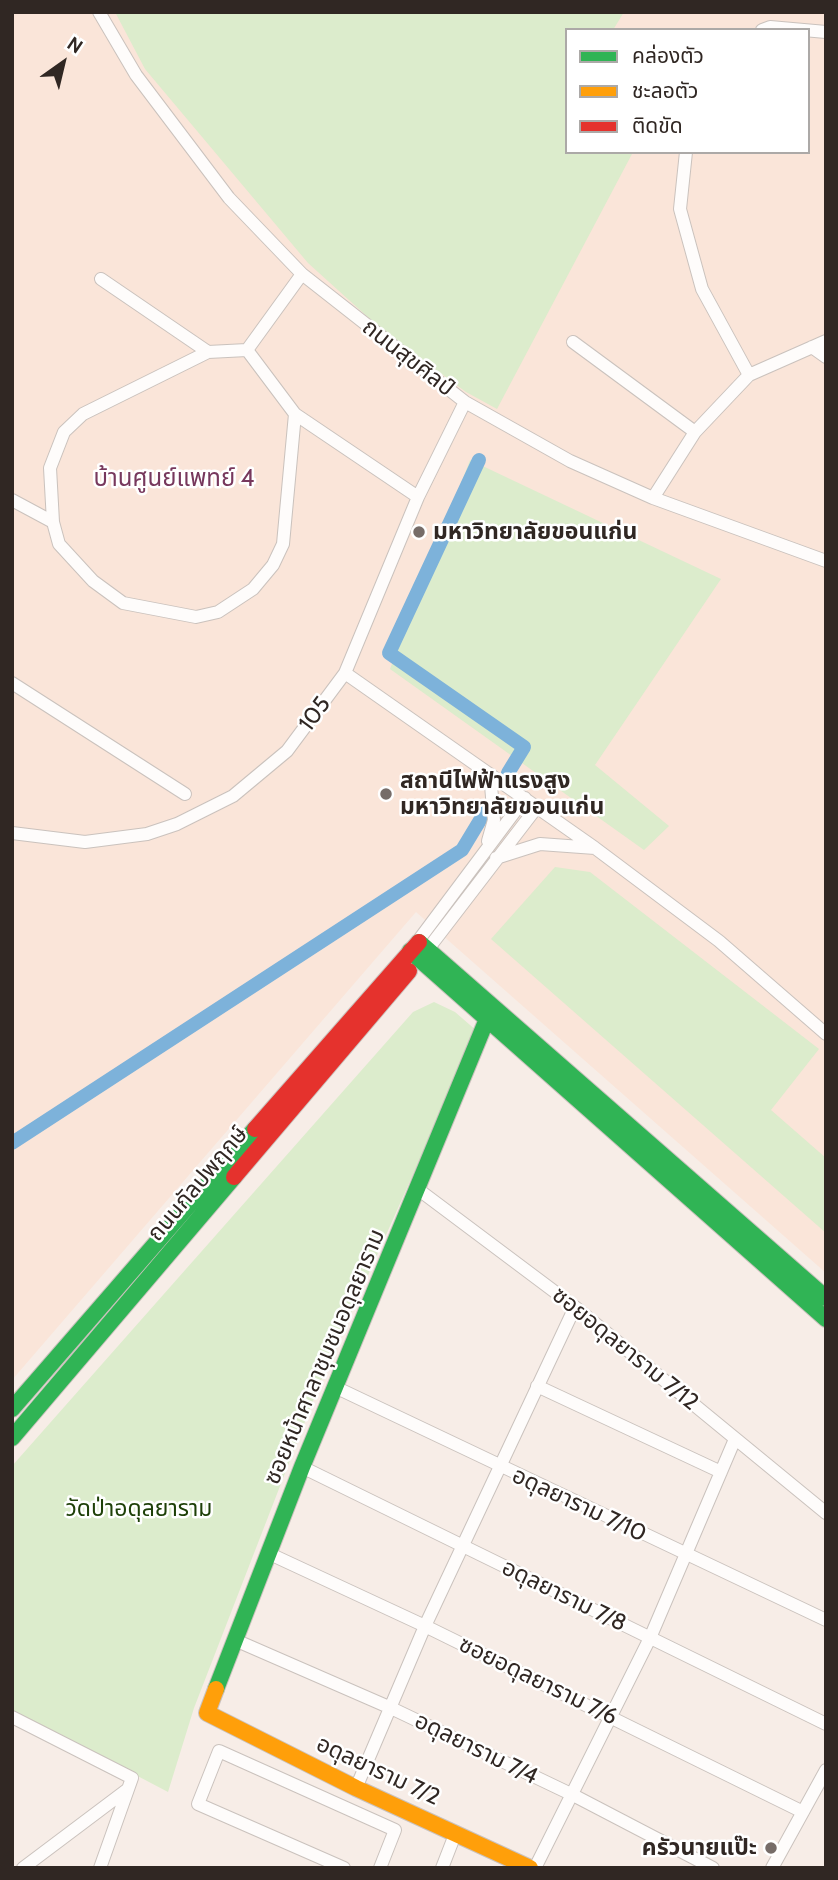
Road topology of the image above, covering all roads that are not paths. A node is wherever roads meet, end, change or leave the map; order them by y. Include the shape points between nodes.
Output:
1 (99, 12) edge
2 (686, 154) edge
3 (302, 274) junction
4 (101, 279) dead end
5 (826, 341) edge
6 (573, 342) dead end
7 (812, 347) junction
8 (247, 350) junction
9 (208, 352) junction
10 (826, 357) edge
11 (749, 376) junction
12 (465, 402) junction
13 (295, 414) junction
14 (695, 432) junction
15 (418, 497) junction
16 (653, 498) junction
17 (12, 500) edge
18 (53, 522) junction
19 (826, 561) edge
20 (345, 673) junction
21 (12, 683) edge
22 (490, 774) junction
23 (186, 794) dead end
24 (525, 798) junction
25 (537, 807) junction
26 (12, 833) edge
27 (595, 848) junction
28 (490, 855) junction
29 (419, 950) junction
30 (487, 1019) junction
31 (826, 1034) edge
32 (419, 1190) junction
33 (826, 1298) edge
34 (575, 1307) junction
35 (826, 1319) edge
36 (537, 1386) junction
37 (335, 1387) junction
38 (12, 1409) edge
39 (12, 1438) edge
40 (736, 1439) junction
41 (302, 1467) junction
42 (499, 1467) junction
43 (721, 1472) junction
44 (826, 1513) edge
45 (462, 1546) junction
46 (270, 1554) junction
47 (685, 1555) junction
48 (826, 1620) edge
49 (425, 1626) junction
50 (650, 1638) junction
51 (235, 1640) junction
52 (391, 1708) junction
53 (207, 1713) joint
54 (611, 1716) junction
55 (12, 1717) edge
56 (826, 1724) edge
57 (313, 1766) junction
58 (826, 1770) edge
59 (356, 1788) junction
60 (128, 1789) junction
61 (303, 1789) junction
62 (573, 1796) junction
63 (803, 1812) junction
64 (456, 1832) junction
65 (23, 1868) edge
66 (100, 1868) edge
67 (344, 1868) edge
68 (380, 1868) edge
69 (442, 1868) edge
70 (533, 1868) edge
71 (713, 1868) edge
72 (772, 1868) edge

1 - 3 street, ถนนสุขศิลป์ via 136,75 220,187
2 - 11 street via 680,209 702,289
3 - 8 street
3 - 12 street, ถนนสุขศิลป์
4 - 9 street
5 - 7 street
6 - 14 street
7 - 10 street
7 - 11 street
8 - 9 street
8 - 13 street
9 - 18 street via 83,414 64,432 50,468
11 - 14 street
12 - 15 street, 105
12 - 16 street, ถนนสุขศิลป์ via 570,461
13 - 15 street
13 - 18 street via 283,544 253,589 218,612 196,617 123,603 93,581 59,544
14 - 16 street
15 - 20 street, 105
16 - 19 street, ถนนสุขศิลป์
17 - 18 street
20 - 22 street
20 - 26 street, 105 via 287,751 260,776 233,796 177,824 85,842
21 - 23 street
22 - 24 street
22 - 28 street via 494,820
24 - 25 street
24 - 28 street
25 - 27 street
25 - 28 street
27 - 28 street via 540,844
27 - 31 street via 719,941
28 - 29 street
29 - 30 main road
29 - 33 main road
29 - 38 main road, ถนนกัลปพฤกษ์
29 - 39 main road, ถนนกัลปพฤกษ์
30 - 32 main road, ซอยหน้าศาลาชุมชนอดุลยาราม
30 - 35 main road
32 - 34 street, ซอยอดุลยาราม 7/12
32 - 37 main road, ซอยหน้าศาลาชุมชนอดุลยาราม
34 - 36 street
34 - 40 street, ซอยอดุลยาราม 7/12
36 - 42 street
36 - 43 street
37 - 41 main road, ซอยหน้าศาลาชุมชนอดุลยาราม
37 - 42 street, อดุลยาราม 7/10
40 - 43 street
40 - 44 street, ซอยอดุลยาราม 7/12
41 - 45 street, อดุลยาราม 7/8
41 - 46 main road, ซอยหน้าศาลาชุมชนอดุลยาราม
42 - 45 street
42 - 47 street, อดุลยาราม 7/10
43 - 47 street
45 - 49 street
45 - 50 street, อดุลยาราม 7/8
46 - 49 street, ซอยอดุลยาราม 7/6
46 - 51 main road, ซอยหน้าศาลาชุมชนอดุลยาราม
47 - 48 street, อดุลยาราม 7/10
47 - 50 street
49 - 52 street
49 - 54 street, ซอยอดุลยาราม 7/6
50 - 54 street
50 - 56 street, อดุลยาราม 7/8
51 - 52 street, อดุลยาราม 7/4
51 - 53 main road, ซอยหน้าศาลาชุมชนอดุลยาราม
52 - 59 street
52 - 62 street, อดุลยาราม 7/4
53 - 57 main road, อดุลยาราม 7/2
54 - 62 street
54 - 63 street, ซอยอดุลยาราม 7/6
55 - 60 street via 132,1778
57 - 59 main road, อดุลยาราม 7/2
57 - 61 street
58 - 63 street
59 - 64 main road, อดุลยาราม 7/2
60 - 65 street
60 - 66 street
61 - 67 street via 219,1751 198,1804
61 - 68 street via 395,1830
62 - 70 street
62 - 71 street, อดุลยาราม 7/4
63 - 72 street
64 - 69 street
64 - 70 main road, อดุลยาราม 7/2

